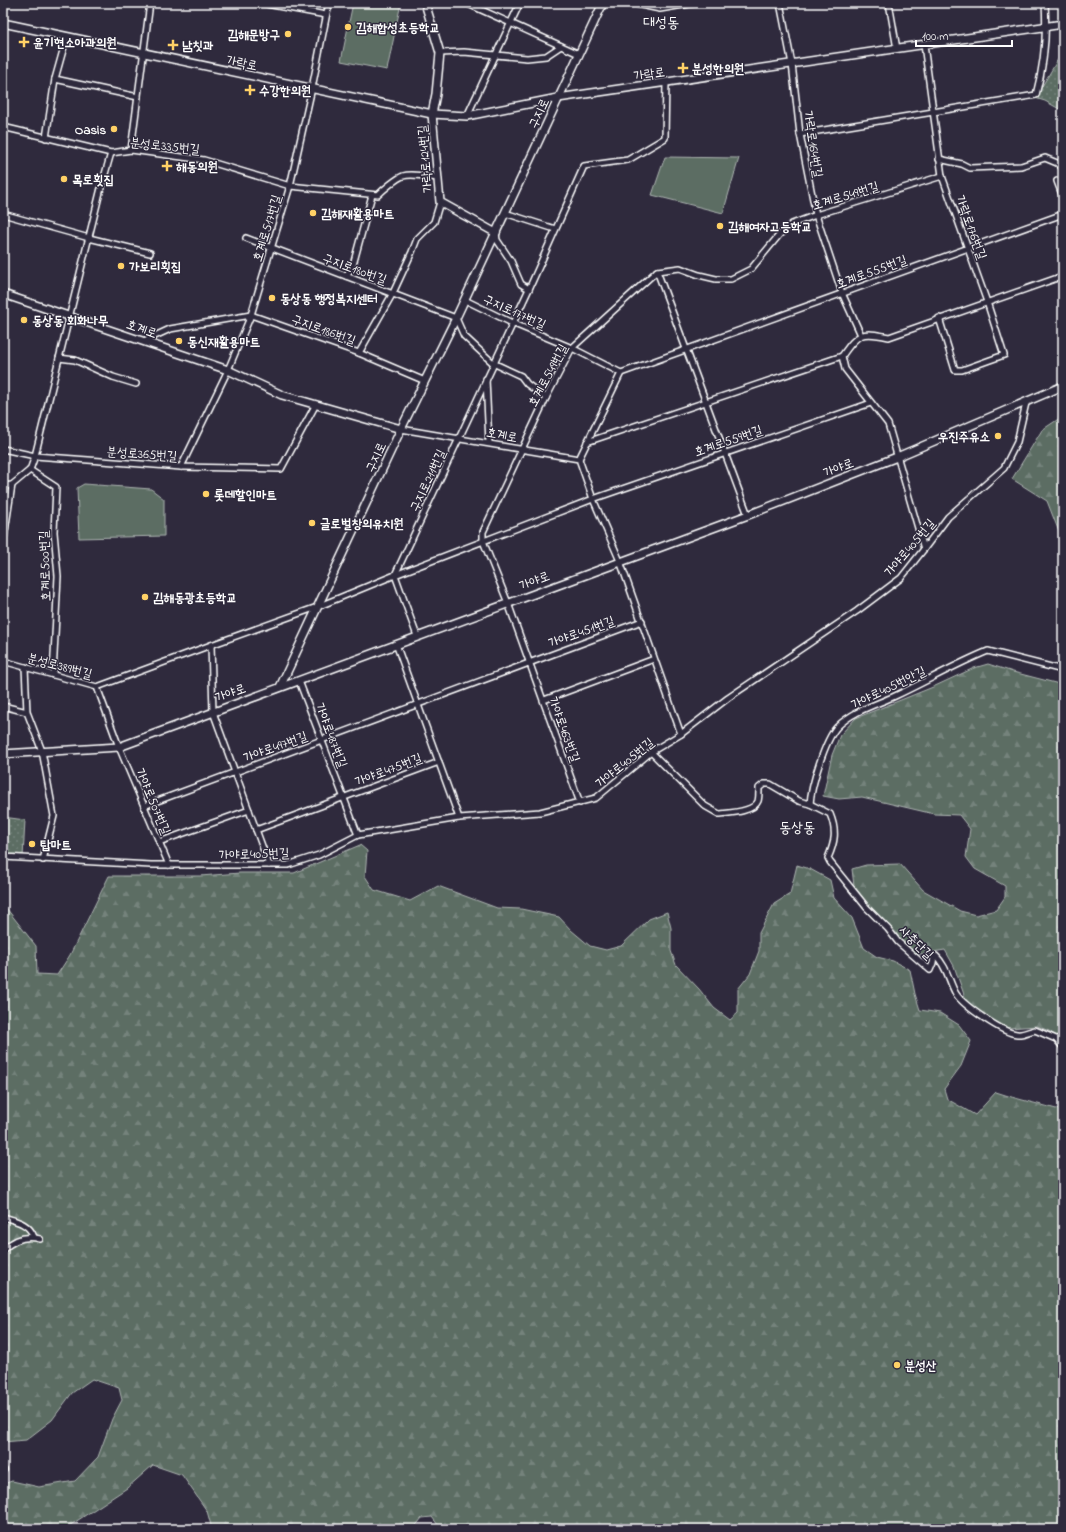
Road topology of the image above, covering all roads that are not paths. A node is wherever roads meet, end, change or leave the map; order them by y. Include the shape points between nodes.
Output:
1 (150, 3) edge
2 (261, 3) edge
3 (329, 3) edge
4 (425, 3) edge
5 (466, 3) edge
6 (520, 3) edge
7 (604, 3) edge
8 (631, 3) edge
9 (695, 3) edge
10 (780, 3) edge
11 (889, 3) edge
12 (1045, 3) edge
13 (326, 15) junction
14 (3, 22) edge
15 (510, 23) junction
16 (1063, 24) edge
17 (1047, 26) junction
18 (67, 36) junction
19 (924, 44) junction
20 (561, 46) junction
21 (896, 48) junction
22 (440, 53) junction
23 (143, 54) junction
24 (579, 54) junction
25 (495, 56) junction
26 (792, 64) junction
27 (55, 79) junction
28 (666, 82) junction
29 (312, 88) junction
30 (138, 97) junction
31 (558, 98) junction
32 (933, 112) junction
33 (432, 114) junction
34 (467, 116) junction
35 (3, 127) edge
36 (800, 134) junction
37 (46, 138) junction
38 (131, 150) junction
39 (111, 153) junction
40 (939, 159) junction
41 (1063, 168) edge
42 (942, 176) junction
43 (438, 178) junction
44 (1063, 179) edge
45 (290, 186) junction
46 (372, 195) junction
47 (1063, 197) edge
48 (440, 202) junction
49 (505, 213) junction
50 (3, 214) edge
51 (816, 214) junction
52 (1063, 214) edge
53 (555, 229) junction
54 (496, 233) junction
55 (89, 238) junction
56 (246, 238) dead end
57 (272, 248) junction
58 (968, 248) junction
59 (150, 253) dead end
60 (657, 271) junction
61 (346, 276) junction
62 (1063, 276) edge
63 (529, 288) junction
64 (392, 293) junction
65 (842, 293) junction
66 (3, 294) edge
67 (465, 300) junction
68 (987, 302) junction
69 (69, 315) junction
70 (251, 315) junction
71 (456, 318) junction
72 (938, 318) junction
73 (512, 323) junction
74 (861, 335) junction
75 (144, 341) junction
76 (572, 348) junction
77 (686, 350) junction
78 (358, 353) junction
79 (842, 356) junction
80 (59, 358) junction
81 (493, 363) junction
82 (228, 370) junction
83 (621, 373) junction
84 (486, 378) junction
85 (425, 381) junction
86 (136, 384) dead end
87 (1063, 386) edge
88 (546, 398) junction
89 (706, 401) junction
90 (871, 402) junction
91 (1026, 403) junction
92 (315, 406) junction
93 (401, 429) junction
94 (459, 439) junction
95 (587, 442) junction
96 (489, 444) junction
97 (3, 449) edge
98 (521, 450) junction
99 (725, 453) junction
100 (35, 456) junction
101 (897, 457) junction
102 (579, 459) junction
103 (181, 467) junction
104 (30, 470) junction
105 (12, 485) junction
106 (3, 486) edge
107 (593, 499) junction
108 (748, 515) junction
109 (483, 541) junction
110 (3, 545) edge
111 (924, 550) junction
112 (620, 561) junction
113 (395, 575) junction
114 (508, 603) junction
115 (318, 607) junction
116 (642, 621) junction
117 (417, 636) junction
118 (396, 644) junction
119 (211, 645) junction
120 (654, 659) junction
121 (3, 661) edge
122 (528, 662) junction
123 (25, 667) junction
124 (1063, 670) edge
125 (53, 675) junction
126 (299, 681) junction
127 (96, 686) junction
128 (280, 687) junction
129 (544, 700) junction
130 (417, 704) junction
131 (3, 706) edge
132 (27, 712) junction
133 (213, 712) junction
134 (681, 734) junction
135 (322, 740) junction
136 (119, 747) junction
137 (42, 751) junction
138 (651, 752) junction
139 (3, 754) edge
140 (439, 762) junction
141 (235, 772) junction
142 (345, 798) junction
143 (580, 803) junction
144 (810, 804) junction
145 (144, 806) junction
146 (249, 810) junction
147 (460, 818) junction
148 (256, 830) junction
149 (358, 835) junction
150 (159, 842) junction
151 (3, 857) edge
152 (44, 860) junction
153 (169, 864) junction
154 (269, 865) junction
155 (1063, 1047) edge
156 (3, 1217) edge
157 (34, 1237) junction
158 (40, 1239) dead end
159 (3, 1250) edge

1 - 23 street
2 - 13 street
3 - 13 street
4 - 22 main road
5 - 15 street
6 - 15 street
7 - 24 main road, 구지로
8 - 9 street via 660,9
10 - 26 street, 가락로164번길
11 - 21 street
12 - 17 street
13 - 29 street
14 - 18 main road, 가락로
15 - 20 street
15 - 25 street
16 - 17 main road, 가락로
17 - 19 main road, 가락로
17 - 32 street via 1041,78 1036,95
18 - 23 main road, 가락로
18 - 27 street
19 - 21 main road, 가락로
19 - 32 street, 가락로176번길
20 - 24 street
20 - 25 street via 546,56
21 - 26 main road, 가락로
22 - 25 street via 464,52
22 - 33 main road, 가락로124번길
23 - 29 main road, 가락로
23 - 30 street
24 - 31 main road, 구지로
25 - 34 street
26 - 28 main road, 가락로
26 - 36 street, 가락로164번길
27 - 30 street
27 - 37 street
28 - 31 main road, 가락로
28 - 53 street, 구지로211번길 via 665,138 628,160 584,166
29 - 33 main road, 가락로
29 - 45 street, 호계로517번길
30 - 38 street
31 - 34 main road, 가락로
31 - 49 main road, 구지로
32 - 36 street
32 - 40 street, 가락로176번길
33 - 34 main road, 가락로
33 - 43 main road, 가락로124번길
35 - 37 street, 분성로335번길
36 - 51 street, 가락로164번길
37 - 39 street, 분성로335번길
38 - 39 street, 분성로335번길
38 - 45 street, 분성로335번길 via 204,160
39 - 55 street
40 - 41 street via 970,168 1021,166 1045,158
40 - 42 street, 가락로176번길
42 - 51 street, 호계로549번길
42 - 58 street, 가락로176번길
43 - 46 street via 403,176 385,187 378,195
43 - 48 main road, 가락로124번길
44 - 47 street via 1056,181
45 - 46 street, 분성로335번길
45 - 57 street, 호계로517번길
46 - 61 street via 353,265
48 - 54 main road, 가락로124번길
48 - 64 street, 가락로124번길 via 434,222 417,238
49 - 53 street
49 - 54 main road, 구지로
50 - 55 street
51 - 60 street, 호계로549번길 via 792,224 780,234 751,269 731,279 716,279 680,268
51 - 65 street, 가락로164번길
52 - 58 street, 호계로555번길
53 - 63 street, 구지로211번길
54 - 63 street via 497,240 511,261 521,284
54 - 67 main road, 구지로
55 - 59 street
55 - 69 street
56 - 57 street, 구지로180번길
57 - 61 street, 구지로180번길
57 - 70 street, 호계로517번길
58 - 65 street, 호계로555번길
58 - 68 street, 가락로176번길
60 - 76 street, 호계로549번길
60 - 77 street
61 - 64 street, 구지로180번길
62 - 68 street
63 - 73 street, 구지로211번길
64 - 71 street, 구지로180번길
64 - 78 street, 가락로124번길
65 - 74 street, 가락로164번길
65 - 77 street, 호계로555번길
66 - 69 main road, 호계로
67 - 71 main road, 구지로
67 - 73 street, 구지로177번길
68 - 72 street
68 - 72 street, 가락로176번길 via 1004,355 962,370 955,370
69 - 75 main road, 호계로
69 - 80 street
70 - 75 street, 구지로186번길 via 170,329
70 - 78 street, 구지로186번길
70 - 82 street, 호계로517번길
71 - 81 street via 464,336
71 - 85 main road, 구지로
72 - 74 street via 889,336
73 - 76 street, 구지로177번길
73 - 81 street, 구지로211번길
74 - 79 street via 854,339
75 - 82 main road, 호계로
76 - 83 street, 구지로177번길
76 - 88 street, 호계로549번길
77 - 83 street, 호계로555번길
77 - 89 street
78 - 85 street, 구지로186번길
79 - 89 street
79 - 90 street via 845,369
80 - 86 street via 75,360
80 - 100 street
81 - 84 street, 구지로211번길
81 - 88 street via 521,376 527,384
82 - 92 main road, 호계로 via 282,395
82 - 103 street
83 - 95 street
84 - 94 street, 구지로211번길
84 - 96 street
85 - 93 main road, 구지로
87 - 91 main road, 가야로
88 - 98 street, 호계로549번길
89 - 95 street
89 - 99 street
90 - 99 street, 호계로559번길
90 - 101 street via 888,424
91 - 101 main road, 가야로
91 - 111 street, 가야로405번길 via 1017,442 1004,468 948,517
92 - 93 main road, 호계로
92 - 103 street, 분성로365번길 via 281,469
93 - 94 street, 호계로
93 - 115 main road, 구지로
94 - 96 street, 호계로
94 - 113 street, 구지로211번길
95 - 102 street
96 - 98 street, 호계로
97 - 100 street, 분성로365번길
98 - 102 street, 호계로
98 - 109 street via 483,532
99 - 107 street, 호계로559번길
99 - 108 street
100 - 103 street, 분성로365번길
100 - 104 street
101 - 108 main road, 가야로
101 - 111 street
102 - 107 street
104 - 105 street
104 - 125 street, 호계로500번길 via 56,487 54,532 58,576
105 - 106 street
105 - 110 street
107 - 109 street
107 - 112 street
108 - 112 main road, 가야로
109 - 113 street
109 - 114 street
111 - 134 street, 가야로405번길 via 901,578 857,611 728,698
112 - 114 main road, 가야로
112 - 116 street
113 - 115 street
113 - 117 street
114 - 117 main road, 가야로
114 - 122 street, 가야로463번길
115 - 119 street
115 - 128 main road, 구지로
116 - 120 street
116 - 122 street, 가야로451번길
117 - 118 main road, 가야로
118 - 126 main road, 가야로
118 - 130 street, 가야로475번길
119 - 127 street
119 - 133 street
120 - 129 street
120 - 134 street
121 - 123 street, 분성로389번길
122 - 129 street, 가야로463번길
122 - 130 street
123 - 125 street, 분성로389번길
123 - 132 street
124 - 144 street, 가야로405번안길 via 988,651 867,707 836,728 821,757
125 - 127 street, 분성로389번길
126 - 128 main road, 가야로
126 - 135 street, 가야로487번길
127 - 136 street, 분성로389번길
128 - 133 main road, 가야로
129 - 143 street, 가야로463번길
130 - 135 street
130 - 140 street, 가야로475번길
131 - 132 street
132 - 137 street
133 - 136 main road, 가야로
133 - 141 street, 가야로497번길
134 - 138 street, 가야로405번길
135 - 141 street, 가야로497번길
135 - 142 street, 가야로487번길
136 - 137 main road, 가야로
136 - 145 street, 가야로507번길
137 - 139 main road, 가야로
137 - 152 street via 54,816
138 - 143 street, 가야로405번길 via 596,798
138 - 144 street via 705,806 719,814 753,807 758,802 760,788 764,784 770,784 799,802
140 - 142 street, 가야로475번길
140 - 147 street, 가야로475번길
141 - 145 street, 가야로497번길
141 - 146 street, 가야로497번길
142 - 148 street
142 - 149 street, 가야로487번길
143 - 147 street, 가야로405번길 via 540,812
144 - 155 street, 사충단길 via 830,814 835,826 835,836 828,858 830,862 898,942 930,970 936,956 945,968 956,994 1000,1028 1019,1034 1035,1030 1056,1039
145 - 150 street, 가야로507번길
146 - 148 street, 가야로497번길
146 - 150 street
147 - 149 street, 가야로405번길
148 - 154 street, 가야로497번길
149 - 154 street, 가야로405번길 via 319,855 288,865
150 - 153 street, 가야로507번길
151 - 152 street, 가야로405번길
152 - 153 street, 가야로405번길
153 - 154 street, 가야로405번길
156 - 157 street via 24,1224
157 - 158 street
157 - 159 street via 18,1239

